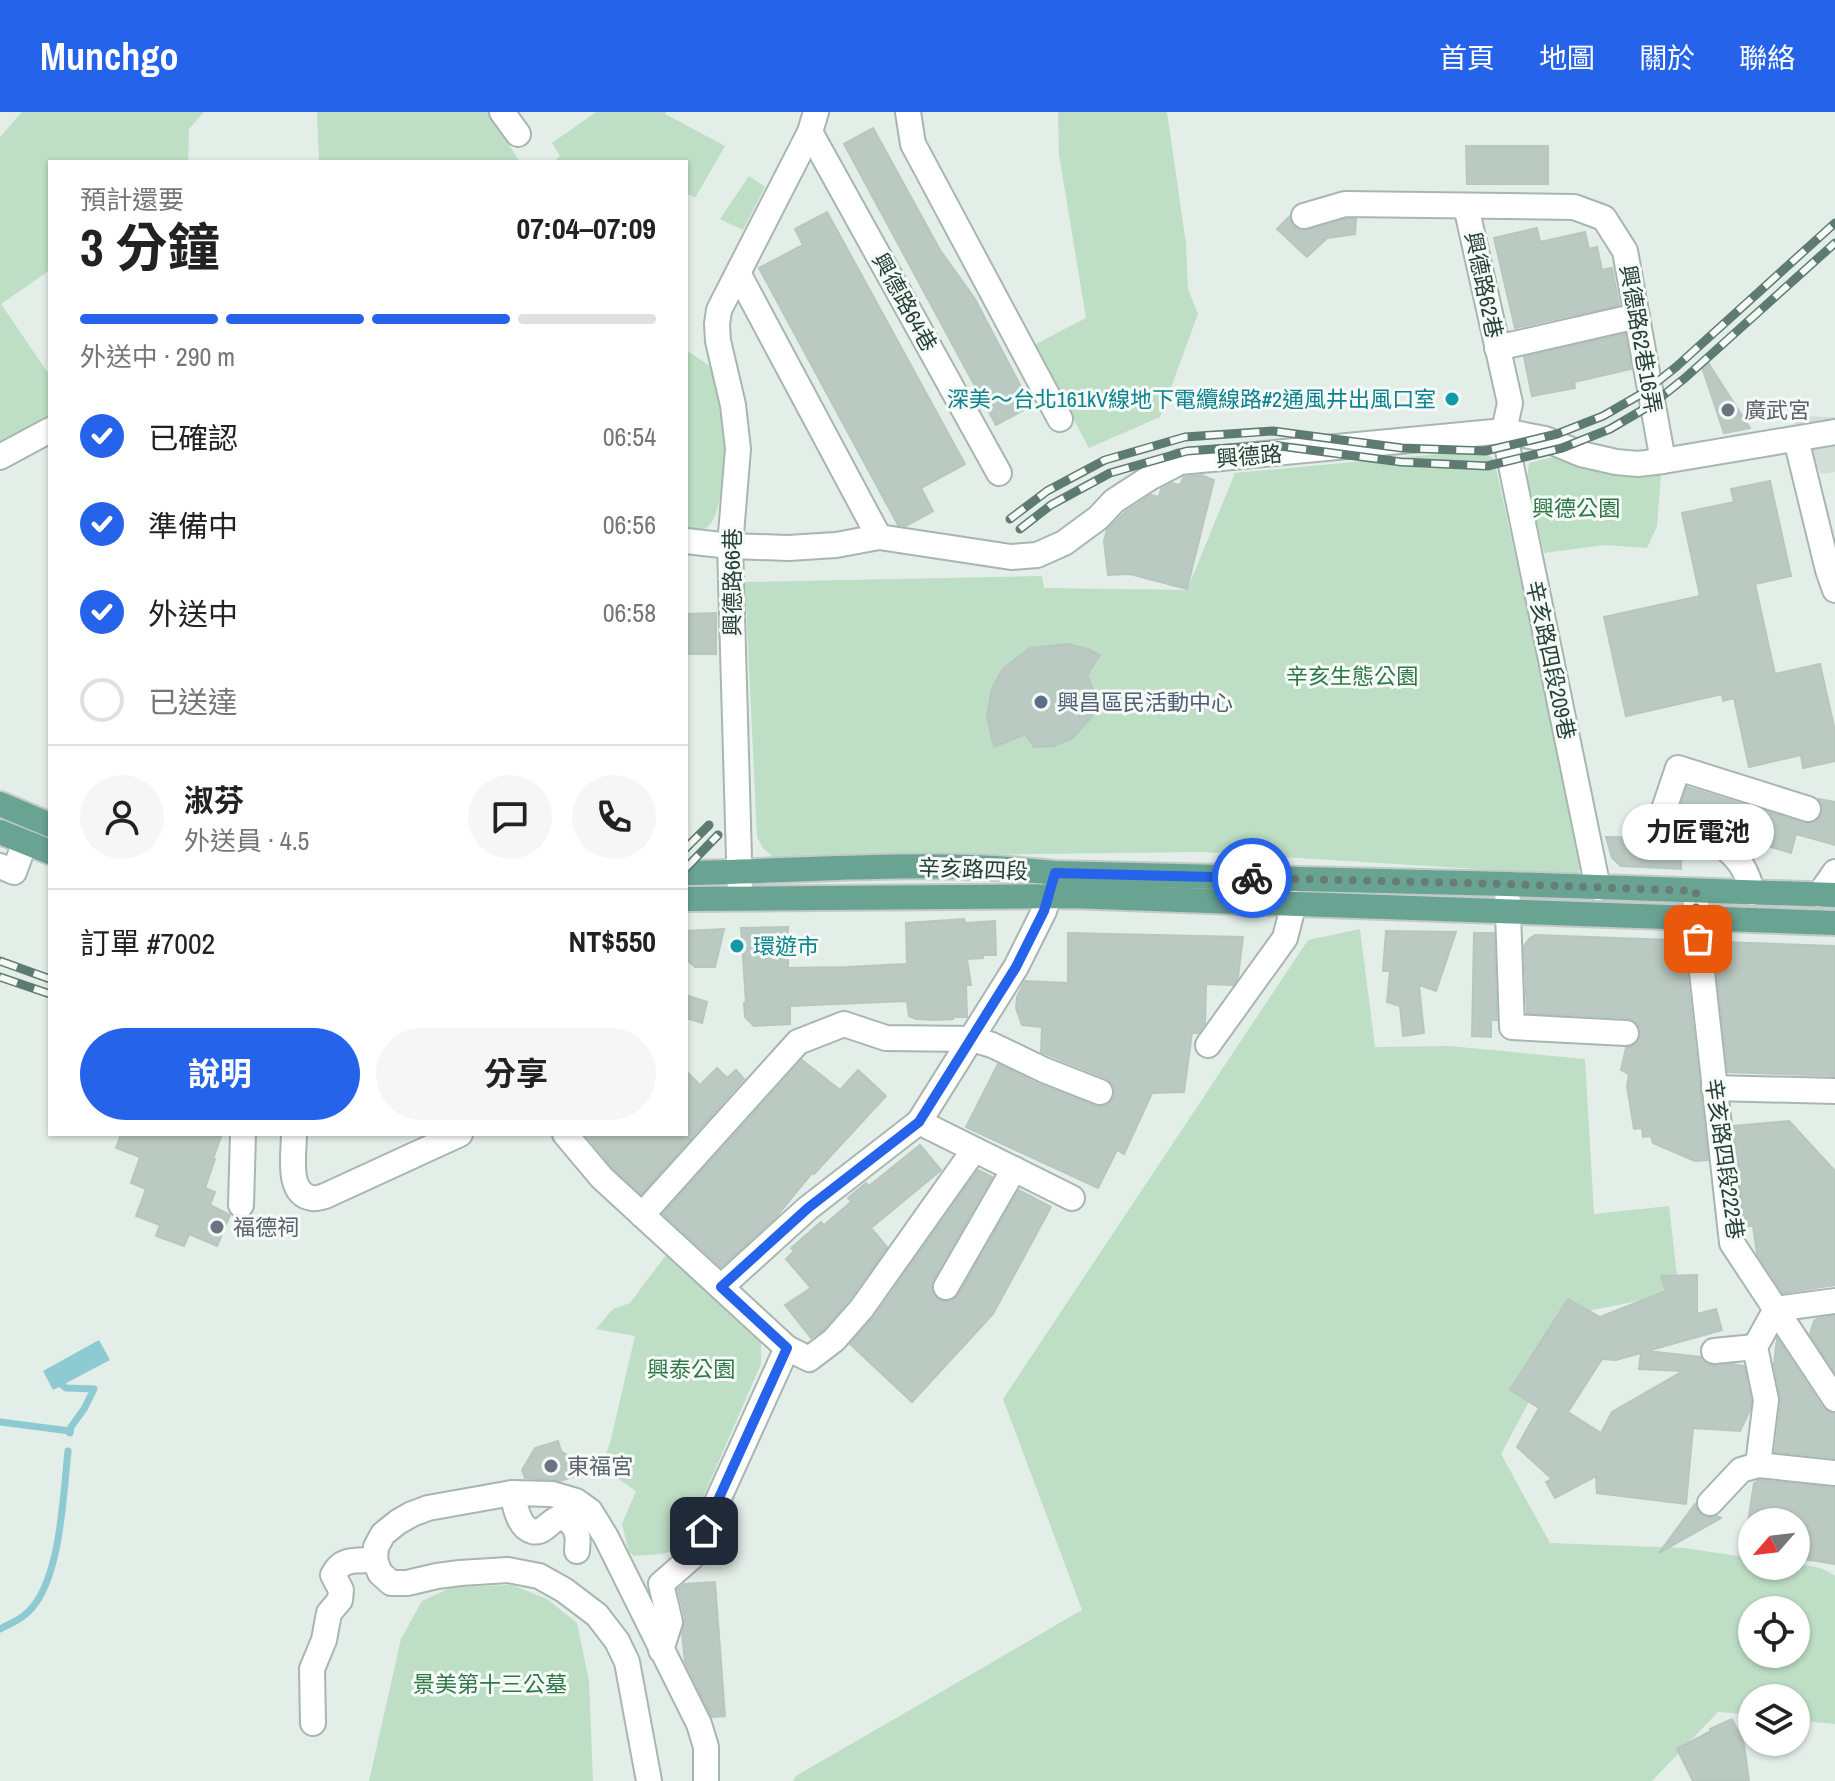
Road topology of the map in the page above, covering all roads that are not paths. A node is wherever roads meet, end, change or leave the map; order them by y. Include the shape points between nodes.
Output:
1 (502, 112) edge
2 (908, 112) edge
3 (813, 122) edge
4 (518, 134) dead end
5 (1466, 206) junction
6 (1304, 216) dead end
7 (738, 273) junction
8 (1637, 316) junction
9 (1497, 348) junction
10 (1060, 419) dead end
11 (48, 431) edge
12 (1504, 431) junction
13 (1835, 432) edge
14 (1796, 439) junction
15 (0, 457) edge
16 (1663, 461) junction
17 (999, 473) dead end
18 (879, 537) junction
19 (688, 541) edge
20 (730, 546) junction
21 (1835, 590) edge
22 (0, 804) edge
23 (1808, 809) dead end
24 (48, 824) edge
25 (0, 832) edge
26 (25, 842) junction
27 (48, 851) edge
28 (0, 866) edge
29 (739, 871) junction
30 (1835, 872) edge
31 (688, 873) edge
32 (1507, 884) junction
33 (1052, 885) junction
34 (1598, 888) junction
35 (1696, 891) junction
36 (1752, 893) junction
37 (1827, 895) edge
38 (688, 899) edge
39 (740, 899) junction
40 (1294, 903) junction
41 (1508, 910) junction
42 (1696, 918) junction
43 (1835, 923) edge
44 (1626, 1033) dead end
45 (972, 1039) junction
46 (1208, 1045) dead end
47 (1714, 1088) junction
48 (1835, 1091) edge
49 (1100, 1092) dead end
50 (919, 1122) junction
51 (243, 1136) edge
52 (294, 1136) edge
53 (456, 1136) edge
54 (572, 1136) edge
55 (974, 1150) junction
56 (1014, 1169) junction
57 (1072, 1198) dead end
58 (241, 1205) dead end
59 (642, 1215) junction
60 (721, 1287) junction
61 (946, 1287) dead end
62 (1835, 1301) edge
63 (1776, 1309) junction
64 (1755, 1347) junction
65 (787, 1348) junction
66 (1714, 1351) dead end
67 (1835, 1399) edge
68 (1758, 1465) junction
69 (1835, 1473) edge
70 (512, 1493) junction
71 (1710, 1503) dead end
72 (577, 1551) dead end
73 (375, 1560) junction
74 (661, 1650) junction
75 (313, 1723) dead end
76 (649, 1781) edge
77 (706, 1781) edge

1 - 4 street
2 - 10 street via 913,144
3 - 7 street, 興德路66巷
3 - 17 street, 興德路64巷
5 - 6 street, 興德路62巷 via 1345,204
5 - 8 street, 興德路62巷16弄 via 1574,207 1604,218 1625,251
5 - 9 street, 興德路62巷
7 - 18 street
7 - 20 street, 興德路66巷 via 717,324 738,449
8 - 9 street
8 - 16 street, 興德路62巷16弄
9 - 12 street, 興德路62巷 via 1510,403
11 - 15 street
12 - 16 street, 興德路 via 1616,462
12 - 18 street, 興德路 via 1180,462 1114,501 1064,543 1037,555 1011,557
12 - 34 street, 辛亥路四段209巷
13 - 14 street, 興德路
14 - 16 street, 興德路
14 - 21 street
18 - 20 street, 興德路 via 788,548
19 - 20 street, 興德路
20 - 29 street, 興德路66巷
22 - 24 main road
23 - 36 street via 1678,768 1660,821 1727,849 1749,876
25 - 26 main road
26 - 27 main road
26 - 28 street via 14,872
29 - 31 main road, 辛亥路四段
29 - 33 main road, 辛亥路四段 via 1012,869
29 - 39 street, 興德路66巷
30 - 37 street
32 - 33 main road, 辛亥路四段
32 - 34 main road, 辛亥路四段
32 - 41 street
33 - 39 main road, 辛亥路四段
33 - 40 main road, 辛亥路四段 via 1085,896
33 - 45 street via 1016,967
34 - 35 main road, 辛亥路四段
35 - 36 main road, 辛亥路四段
35 - 42 street, 辛亥路四段222巷
36 - 37 main road, 辛亥路四段
38 - 39 main road, 辛亥路四段
40 - 41 main road, 辛亥路四段
40 - 46 street via 1285,938
41 - 42 main road, 辛亥路四段
41 - 44 street via 1512,1027
42 - 43 main road, 辛亥路四段
42 - 47 street, 辛亥路四段222巷
45 - 49 street
45 - 50 street
45 - 59 street via 886,1038 844,1024 798,1042
47 - 48 street
47 - 63 street, 辛亥路四段222巷 via 1732,1243
50 - 55 street
50 - 60 street via 808,1208
51 - 58 street
52 - 53 street via 294,1181 312,1198
54 - 59 street via 584,1159
55 - 56 street
55 - 65 street via 834,1340 809,1359
56 - 57 street
56 - 61 street
59 - 60 street
60 - 65 street
62 - 63 street
63 - 64 street
63 - 67 street, 辛亥路四段222巷
64 - 66 street
64 - 68 street via 1766,1400
65 - 74 street via 692,1557 661,1584 670,1622
68 - 69 street
68 - 71 street via 1741,1470
70 - 72 street via 519,1518 531,1531 558,1518 573,1524
70 - 73 street via 412,1514 383,1534
70 - 74 street via 552,1494 590,1511
73 - 75 street via 346,1561 333,1575 340,1600 329,1613 312,1669
73 - 76 street via 391,1583 508,1570 539,1576 597,1615 627,1662
74 - 77 street via 699,1724 706,1747

